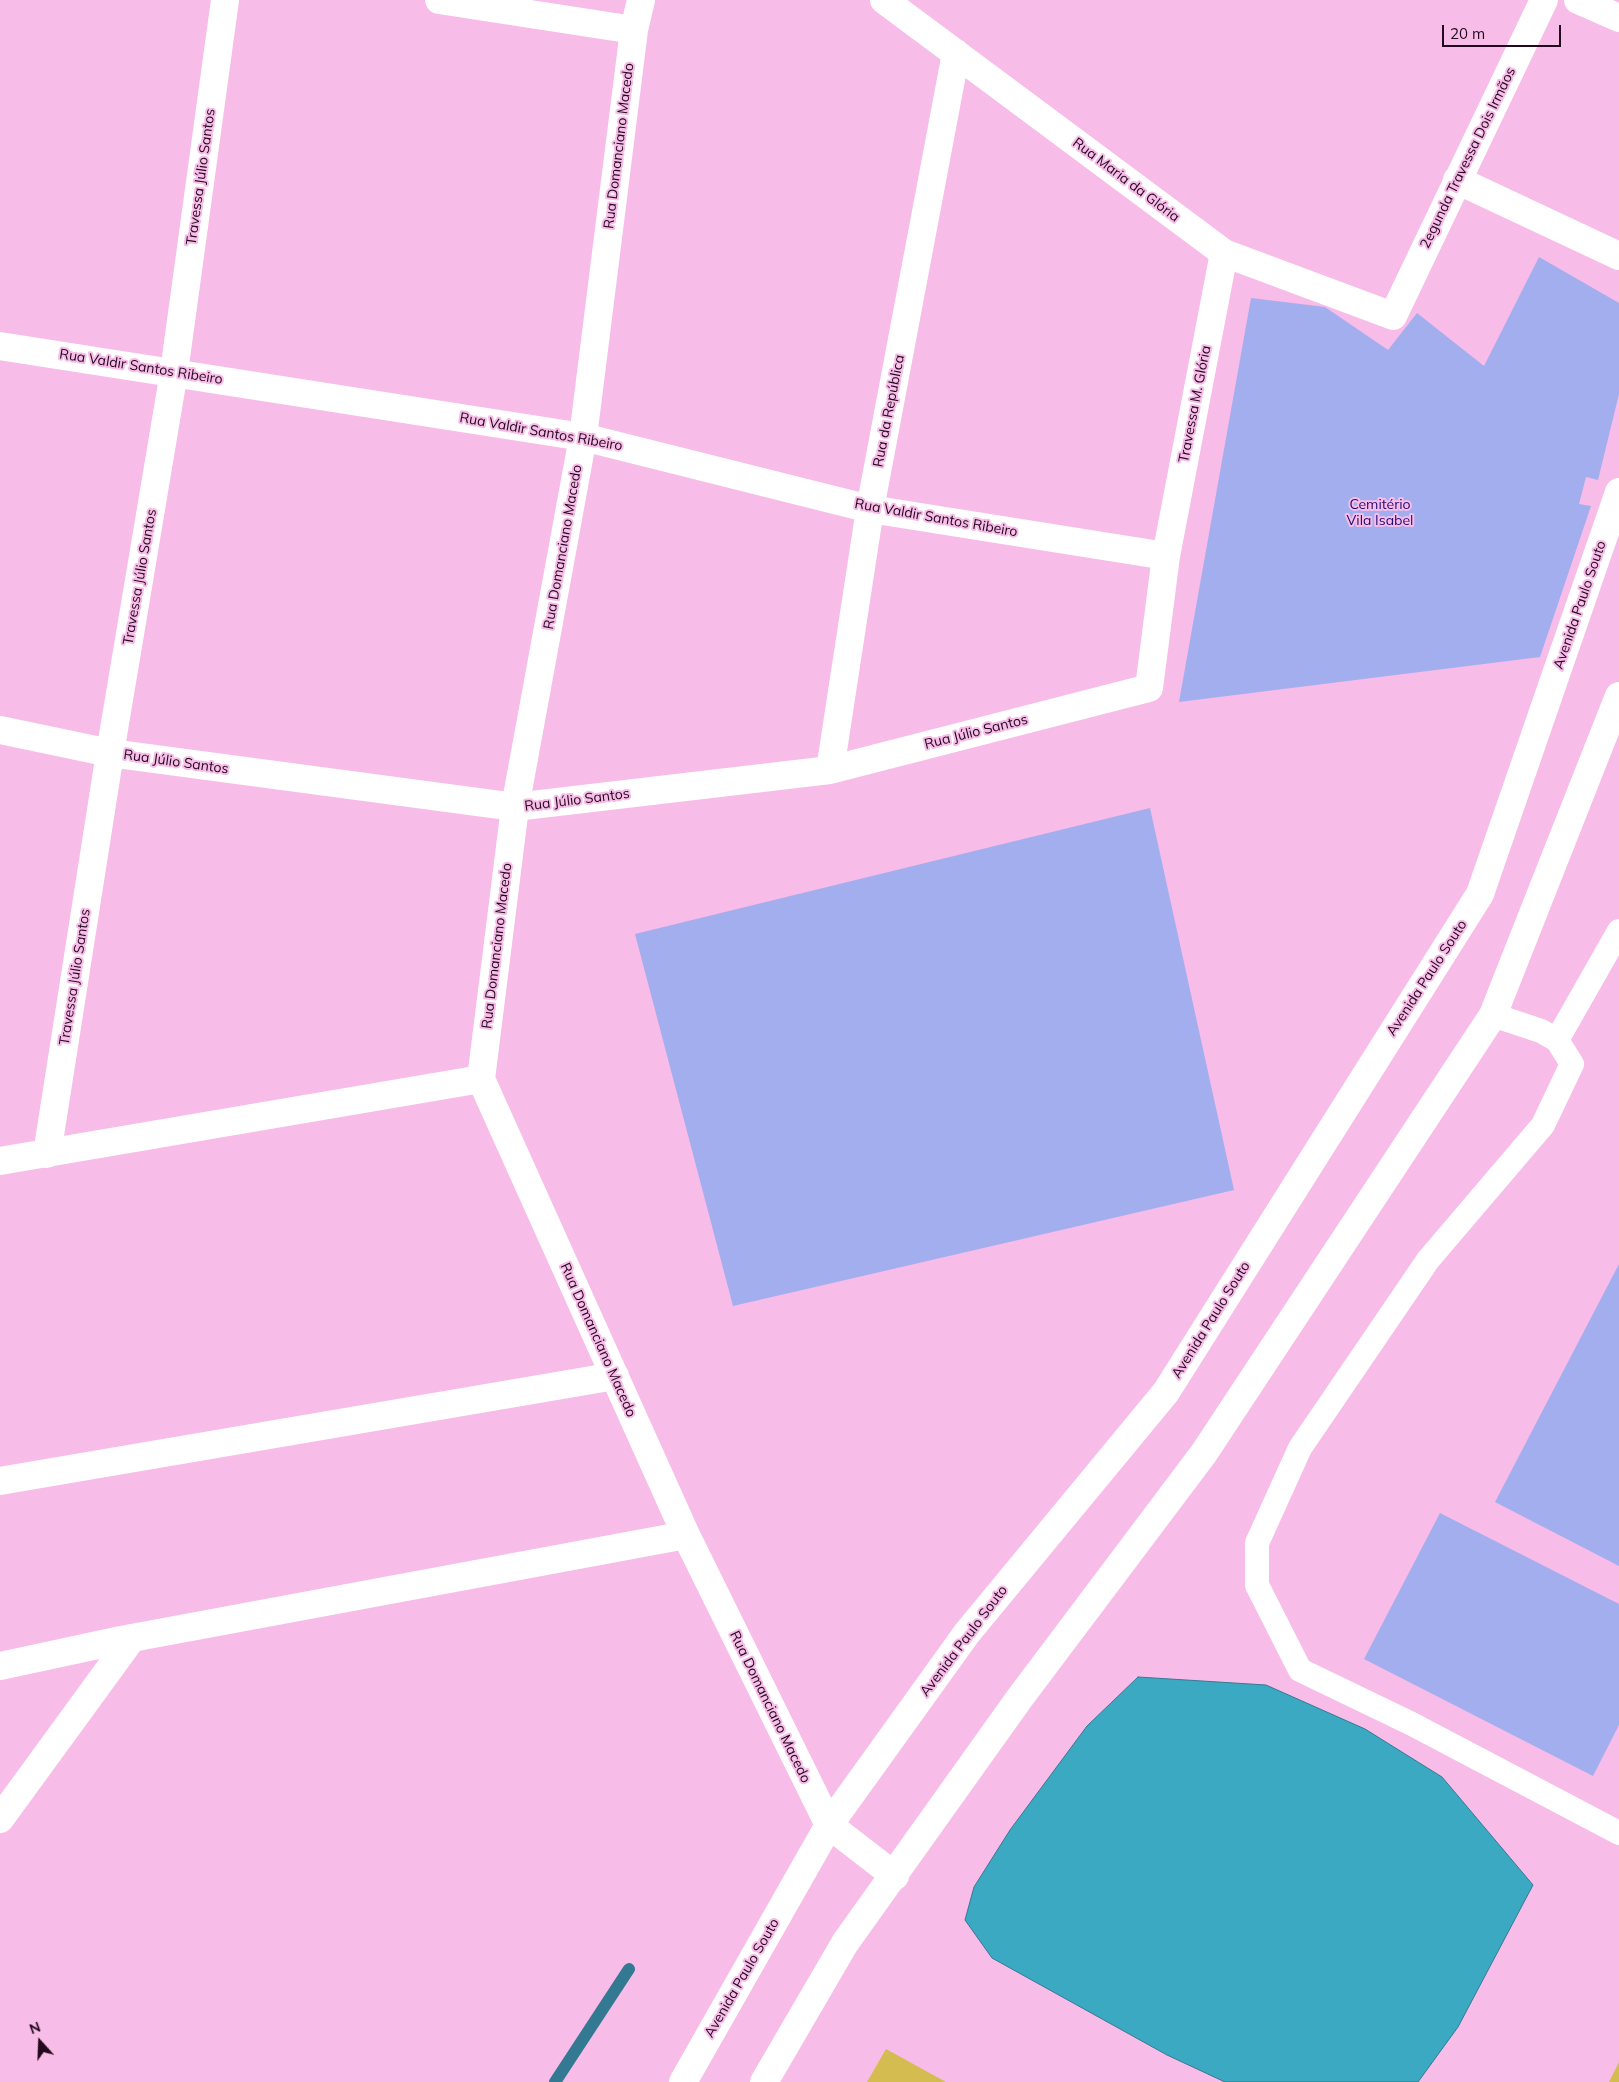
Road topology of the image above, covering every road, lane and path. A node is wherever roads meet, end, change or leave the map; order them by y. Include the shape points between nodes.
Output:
1 (225, 0) edge
2 (439, 0) edge
3 (640, 0) edge
4 (884, 0) edge
5 (1544, 0) edge
6 (1578, 0) edge
7 (1619, 18) edge
8 (634, 30) junction
9 (956, 53) junction
10 (1457, 180) junction
11 (1224, 253) junction
12 (1619, 256) edge
13 (1393, 316) joint
14 (0, 346) edge
15 (174, 372) junction
16 (582, 437) junction
17 (1619, 492) edge
18 (870, 509) junction
19 (1166, 556) junction
20 (1149, 688) joint
21 (1619, 696) edge
22 (0, 730) edge
23 (110, 753) junction
24 (830, 770) junction
25 (515, 807) junction
26 (1619, 931) edge
27 (1492, 1015) junction
28 (1557, 1040) junction
29 (481, 1079) junction
30 (47, 1154) junction
31 (0, 1162) edge
32 (615, 1376) junction
33 (0, 1481) edge
34 (686, 1535) junction
35 (132, 1638) junction
36 (0, 1666) edge
37 (0, 1819) edge
38 (829, 1826) junction
39 (1619, 1833) edge
40 (895, 1876) junction
41 (683, 2082) edge
42 (764, 2082) edge

1 - 15 street, Travessa Júlio Santos
2 - 8 street
3 - 8 street, Rua Domanciano Macedo
4 - 9 street, Rua Maria da Glória
5 - 10 street, 2egunda Travessa Dois Irmãos
6 - 7 street
8 - 16 street, Rua Domanciano Macedo
9 - 11 street, Rua Maria da Glória
9 - 18 street, Rua da República
10 - 12 street
10 - 13 street, 2egunda Travessa Dois Irmãos
11 - 13 street, Rua Maria da Glória
11 - 19 street, Travessa M. Glória
14 - 15 street, Rua Valdir Santos Ribeiro
15 - 16 street, Rua Valdir Santos Ribeiro
15 - 23 street, Travessa Júlio Santos
16 - 18 street, Rua Valdir Santos Ribeiro
16 - 25 street, Rua Domanciano Macedo
17 - 38 street, Avenida Paulo Souto via 1480,894 1166,1392 968,1633
18 - 19 street, Rua Valdir Santos Ribeiro
18 - 24 street, Rua da República
19 - 20 street, Travessa M. Glória
20 - 24 street, Rua Júlio Santos
21 - 27 street
22 - 23 street, Rua Júlio Santos
23 - 25 street, Rua Júlio Santos
23 - 30 street, Travessa Júlio Santos
24 - 25 street, Rua Júlio Santos
25 - 29 street, Rua Domanciano Macedo
26 - 28 lane
27 - 28 lane via 1541,1031
27 - 40 street via 1204,1453 1019,1700
28 - 39 lane via 1572,1064 1543,1125 1428,1260 1300,1448 1257,1543 1257,1585 1300,1670 1412,1724
29 - 30 street
29 - 32 street, Rua Domanciano Macedo
30 - 31 street
32 - 33 street
32 - 34 street, Rua Domanciano Macedo
34 - 35 street
34 - 38 street, Rua Domanciano Macedo
35 - 36 street
35 - 37 street
38 - 40 street
38 - 41 street, Avenida Paulo Souto
40 - 42 street via 845,1943

